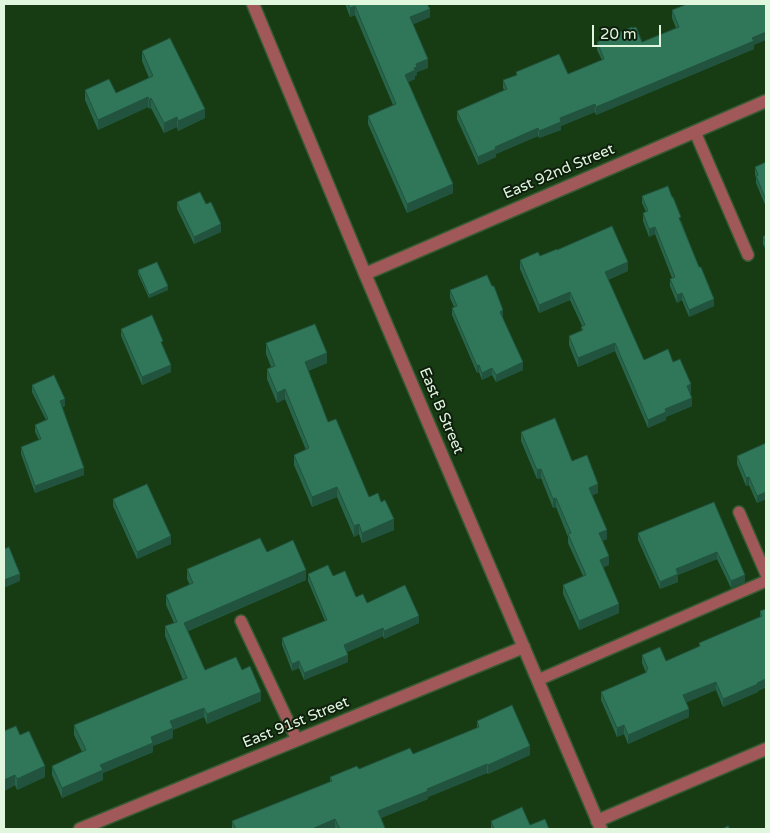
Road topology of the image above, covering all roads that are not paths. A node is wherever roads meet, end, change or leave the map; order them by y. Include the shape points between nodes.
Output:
1 (253, 4) edge
2 (766, 101) edge
3 (695, 132) junction
4 (748, 255) dead end
5 (365, 274) junction
6 (739, 512) dead end
7 (766, 574) edge
8 (766, 581) edge
9 (241, 621) dead end
10 (524, 647) junction
11 (538, 680) junction
12 (297, 740) junction
13 (766, 749) edge
14 (599, 825) edge
15 (80, 829) edge

1 - 5 street, East B Street
2 - 3 street, East 92nd Street
3 - 4 lane
3 - 5 street, East 92nd Street
5 - 10 street, East B Street
6 - 7 lane
8 - 11 lane
9 - 12 lane
10 - 11 street, East B Street
10 - 12 street, East 91st Street
11 - 14 street, East B Street
12 - 15 street, East 91st Street
13 - 14 street

